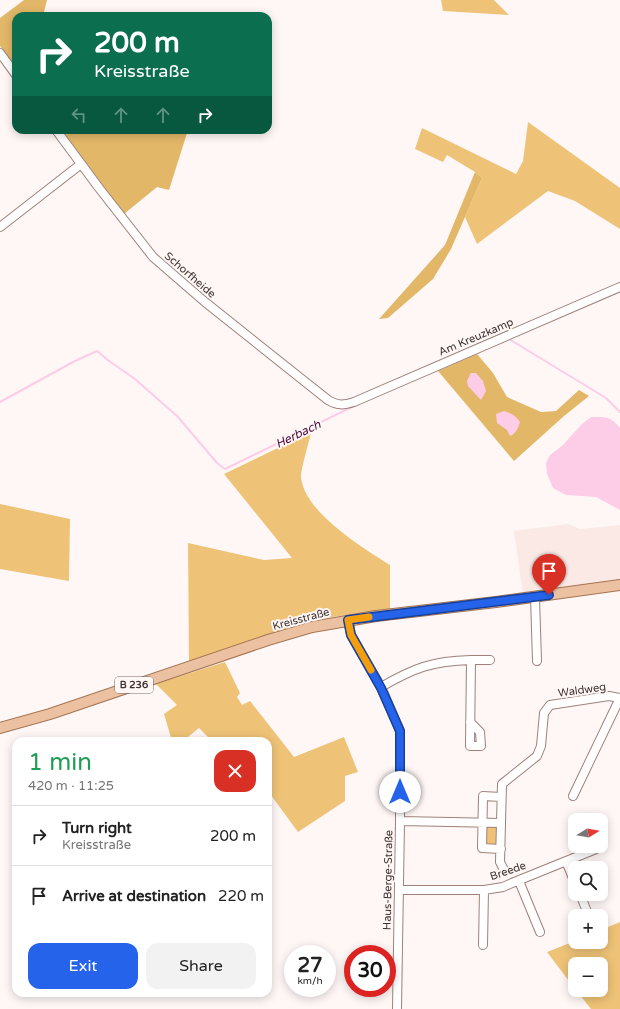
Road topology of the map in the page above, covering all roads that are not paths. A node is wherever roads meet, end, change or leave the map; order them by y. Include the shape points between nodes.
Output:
1 (0, 53) edge
2 (12, 70) edge
3 (59, 134) edge
4 (81, 164) junction
5 (0, 227) edge
6 (620, 288) edge
7 (340, 405) joint
8 (620, 585) edge
9 (535, 597) junction
10 (348, 620) junction
11 (471, 660) junction
12 (490, 660) dead end
13 (537, 661) dead end
14 (381, 688) junction
15 (620, 698) edge
16 (470, 722) dead end
17 (0, 728) edge
18 (573, 796) dead end
19 (501, 797) junction
20 (400, 821) junction
21 (482, 822) junction
22 (500, 822) junction
23 (501, 849) junction
24 (586, 853) edge
25 (566, 861) junction
26 (568, 866) edge
27 (503, 868) dead end
28 (519, 881) junction
29 (399, 890) junction
30 (484, 890) junction
31 (540, 932) dead end
32 (483, 946) dead end
33 (397, 1009) edge

1 - 2 street
3 - 4 street, Schorfheide
4 - 5 street
4 - 7 street, Schorfheide via 153,257 322,395
6 - 7 street, Am Kreuzkamp via 354,402
8 - 9 main road, Kreisstraße / B 236
9 - 10 main road, Kreisstraße / B 236
9 - 13 street
10 - 14 street, Haus-Berge-Straße via 351,635
10 - 17 main road, Kreisstraße / B 236 via 290,633 50,714
11 - 12 street
11 - 14 street via 439,662 424,666
11 - 16 street
14 - 20 street, Haus-Berge-Straße via 400,731
15 - 18 street, Waldweg
15 - 19 street, Waldweg via 609,696 550,705 544,712 541,746 536,756 502,784
19 - 21 street via 483,796
19 - 22 street
20 - 21 street
20 - 29 street, Haus-Berge-Straße
21 - 22 street
21 - 23 street via 482,848
22 - 23 street
23 - 27 street via 500,862
24 - 25 street, Breede
25 - 26 street
25 - 28 street, Breede
28 - 30 street, Breede
28 - 31 street
29 - 30 street, Breede
29 - 33 street, Haus-Berge-Straße
30 - 32 street

